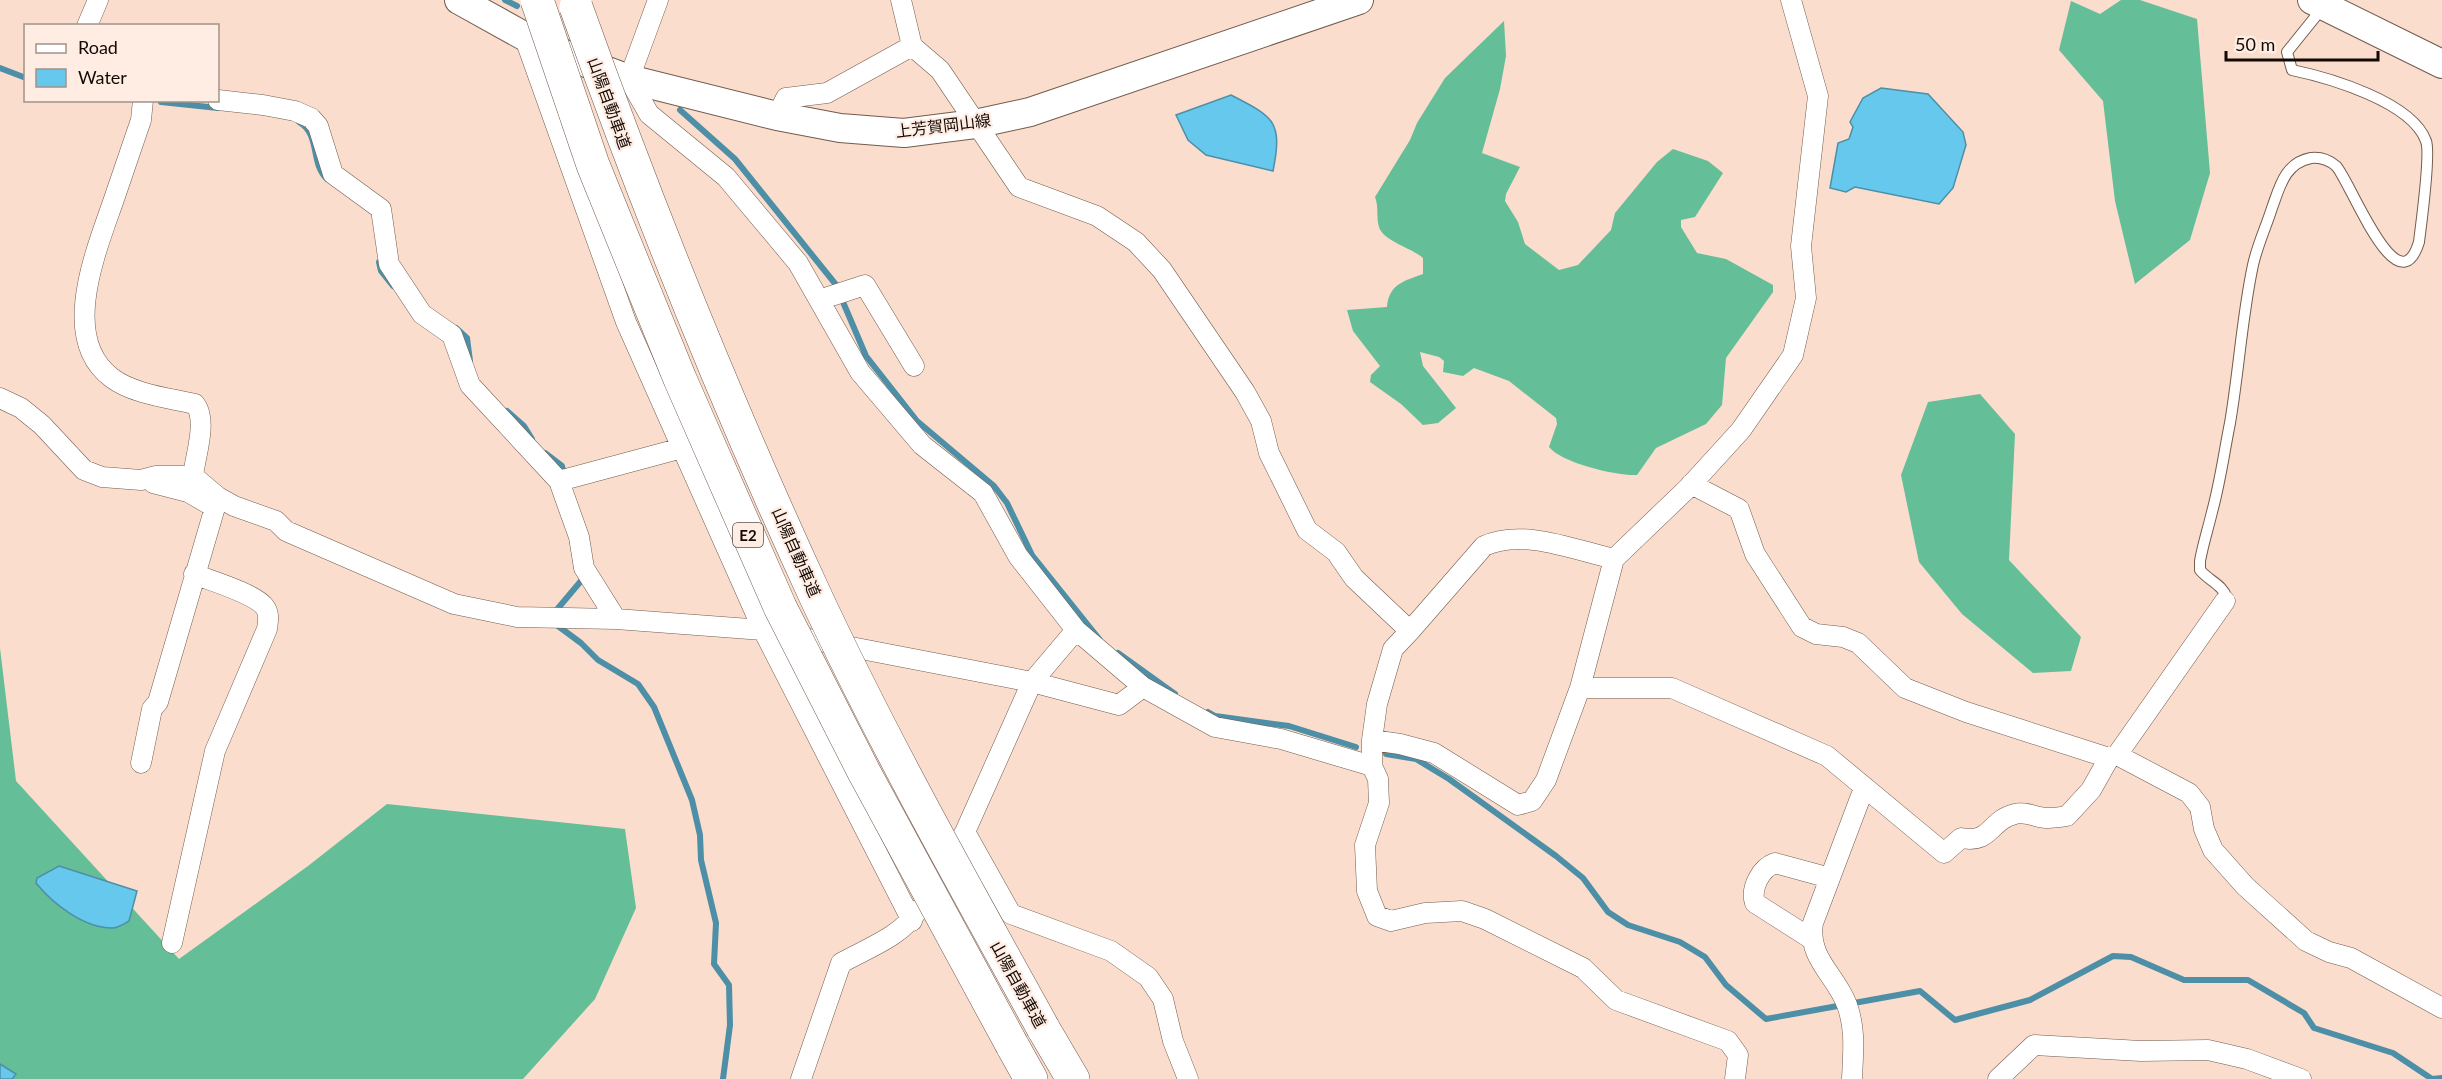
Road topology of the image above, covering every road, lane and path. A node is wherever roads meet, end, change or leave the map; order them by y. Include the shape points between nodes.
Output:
1 (98, 0) edge
2 (459, 0) edge
3 (537, 0) edge
4 (658, 0) edge
5 (902, 0) edge
6 (1359, 0) edge
7 (1791, 0) edge
8 (2318, 3) edge
9 (575, 4) edge
10 (88, 24) edge
11 (524, 36) junction
12 (912, 46) junction
13 (2442, 63) edge
14 (629, 78) junction
15 (219, 100) edge
16 (143, 102) edge
17 (777, 116) junction
18 (975, 124) junction
19 (819, 300) junction
20 (914, 366) dead end
21 (0, 398) edge
22 (682, 448) junction
23 (193, 476) junction
24 (141, 480) junction
25 (564, 480) junction
26 (1691, 484) junction
27 (216, 502) junction
28 (1614, 559) junction
29 (194, 574) junction
30 (2225, 601) joint
31 (616, 619) junction
32 (763, 630) junction
33 (1077, 630) junction
34 (1410, 631) junction
35 (1032, 682) junction
36 (1143, 687) junction
37 (1580, 688) junction
38 (1372, 740) junction
39 (2113, 757) junction
40 (141, 763) dead end
41 (1372, 766) junction
42 (1863, 788) junction
43 (966, 832) junction
44 (1830, 878) junction
45 (912, 921) junction
46 (1810, 938) junction
47 (172, 944) dead end
48 (2442, 1008) edge
49 (801, 1079) edge
50 (1031, 1079) edge
51 (1073, 1079) edge
52 (1188, 1079) edge
53 (1736, 1079) edge
54 (1851, 1079) edge
55 (1998, 1079) edge
56 (2301, 1079) edge

1 - 10 street
2 - 11 main road, 上芳賀岡山線
3 - 50 highway, E2, bridge via 593,165 680,379 780,607 864,772
4 - 14 street
5 - 12 street
6 - 18 main road, 上芳賀岡山線 via 1030,112
7 - 26 street via 1818,96 1801,246 1804,310 1793,355 1741,430
8 - 13 main road
8 - 30 lane via 2287,52 2292,70 2360,89 2415,122 2427,143 2420,242 2415,254 2406,260 2390,257 2380,246 2346,178 2325,159 2317,157 2294,164 2284,177 2253,264 2225,452 2200,561 2200,570 2224,588
9 - 51 highway, 山陽自動車道 / E2, bridge via 637,174 815,594 902,766
11 - 14 main road, 上芳賀岡山線
11 - 22 street via 626,322
12 - 17 street via 827,93 786,98
12 - 18 street via 940,70
14 - 17 main road, 上芳賀岡山線
14 - 19 street via 649,114 726,177 798,263
15 - 25 street via 295,111 311,118 318,126 333,174 381,209 387,259 422,314 452,334 470,385
16 - 23 street via 141,120 87,280 85,326 97,364 109,377 195,404 200,426
17 - 18 main road, 上芳賀岡山線 via 840,128 904,133
18 - 34 street via 1019,187 1097,216 1136,242 1162,270 1256,411 1269,453 1307,530 1336,552 1354,578
19 - 20 street via 865,285
19 - 33 street via 860,372 922,445 983,494 1017,556
21 - 24 street via 42,425 84,470 102,477
22 - 25 street
22 - 32 street
23 - 24 street
23 - 27 street
24 - 27 street
25 - 31 street via 587,573
26 - 28 street
26 - 39 street via 1739,509 1755,555 1802,627 1858,643 1905,688 1966,712
27 - 29 street
27 - 31 street via 276,521 286,531 454,604 517,617
28 - 34 street via 1539,541 1501,539 1484,546
28 - 37 street
29 - 40 street via 158,702 152,709
29 - 47 street via 255,599 269,615 267,629 215,751
30 - 39 street
31 - 32 street
32 - 35 street
32 - 45 street
33 - 35 street
33 - 36 street
34 - 38 street via 1393,649 1377,704
35 - 36 street via 1119,705
35 - 43 street
36 - 41 street via 1215,726 1281,739
37 - 38 street via 1546,780 1532,801 1518,805 1434,753
37 - 42 street via 1672,688 1827,756
38 - 41 street
39 - 42 street via 2067,816 2048,818 2016,813 1998,820 1988,835 1974,841 1962,838 1944,853
39 - 48 street via 2189,793 2200,807 2213,850 2245,886 2306,941 2351,958
41 - 53 street via 1378,779 1379,803 1365,845 1367,891 1377,916 1391,921 1462,911 1485,919 1583,968 1616,1000 1728,1041 1738,1055
42 - 44 street
43 - 45 street
43 - 52 street via 1011,914 1111,951 1148,977 1162,999
44 - 46 street
44 - 46 street via 1775,863 1761,873 1753,896 1755,903
45 - 49 street via 841,963
46 - 54 street via 1821,966 1839,987 1854,1028
55 - 56 street via 2034,1046 2208,1050 2247,1059

